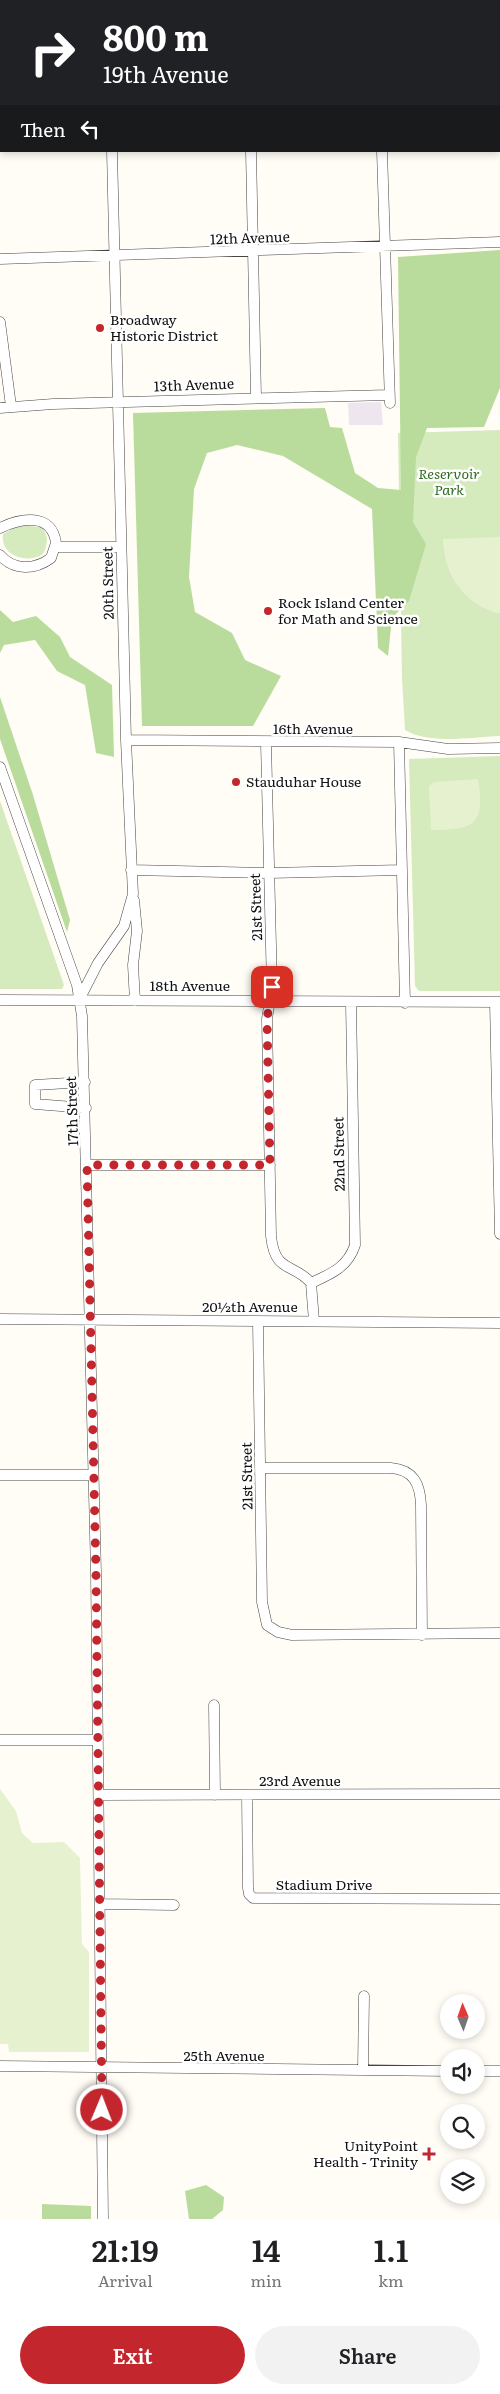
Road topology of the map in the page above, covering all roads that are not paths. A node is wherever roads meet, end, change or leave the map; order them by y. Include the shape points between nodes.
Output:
1 (112, 152) edge
2 (250, 152) edge
3 (382, 152) edge
4 (500, 242) edge
5 (384, 246) junction
6 (254, 252) junction
7 (115, 255) junction
8 (0, 259) edge
9 (0, 322) edge
10 (256, 397) junction
11 (118, 402) junction
12 (11, 406) junction
13 (0, 408) edge
14 (0, 528) edge
15 (55, 547) junction
16 (121, 548) junction
17 (0, 555) edge
18 (126, 740) junction
19 (399, 742) junction
20 (266, 743) junction
21 (500, 748) edge
22 (0, 766) edge
23 (131, 870) junction
24 (402, 870) junction
25 (269, 873) junction
26 (133, 894) junction
27 (0, 1000) edge
28 (79, 1000) junction
29 (270, 1000) junction
30 (135, 1001) junction
31 (351, 1002) junction
32 (498, 1002) edge
33 (405, 1003) junction
34 (85, 1082) junction
35 (86, 1108) junction
36 (87, 1165) junction
37 (270, 1165) junction
38 (500, 1234) edge
39 (311, 1283) junction
40 (0, 1319) edge
41 (90, 1320) junction
42 (314, 1321) junction
43 (258, 1322) junction
44 (500, 1323) edge
45 (260, 1468) junction
46 (0, 1475) edge
47 (93, 1476) junction
48 (500, 1634) edge
49 (422, 1635) junction
50 (214, 1705) dead end
51 (0, 1740) edge
52 (98, 1740) junction
53 (500, 1794) edge
54 (99, 1795) junction
55 (215, 1795) junction
56 (247, 1795) junction
57 (500, 1900) edge
58 (101, 1904) junction
59 (174, 1905) dead end
60 (364, 1996) dead end
61 (0, 2066) edge
62 (103, 2068) junction
63 (363, 2070) junction
64 (500, 2070) edge
65 (440, 2071) edge
66 (485, 2071) edge
67 (103, 2219) edge

1 - 7 street, 20th Street
2 - 6 street
3 - 5 street
4 - 5 street, 12th Avenue
5 - 6 street, 12th Avenue
5 - 10 street, 13th Avenue via 390,399
6 - 7 street, 12th Avenue
6 - 10 street
7 - 8 street, 12th Avenue
7 - 11 street, 20th Street
9 - 12 street
10 - 11 street, 13th Avenue
11 - 12 street, 13th Avenue
11 - 16 street, 20th Street
12 - 13 street, 13th Avenue
14 - 15 street via 23,519 38,520 50,528 55,537
15 - 16 street
15 - 17 street via 51,558 37,567 14,565
16 - 18 street, 20th Street
18 - 20 street, 16th Avenue
18 - 23 street, 20th Street
19 - 20 street, 16th Avenue
19 - 21 street, 16th Avenue via 448,749
19 - 24 street
20 - 25 street, 21st Street
22 - 28 street, 17th Street via 77,986
23 - 25 street
23 - 26 street, 20th Street
24 - 25 street
24 - 33 street
25 - 29 street, 21st Street
26 - 28 street, 20th Street via 124,926 98,963
26 - 30 street via 137,932 133,965
27 - 28 street, 18th Avenue
28 - 30 street, 18th Avenue
28 - 34 street, 17th Street
29 - 30 street, 18th Avenue
29 - 31 street, 18th Avenue
29 - 37 street, 21st Street via 267,1019
31 - 33 street, 18th Avenue
31 - 39 street, 22nd Street via 355,1245 345,1264
32 - 33 street, 18th Avenue
32 - 38 street
34 - 35 street, 17th Street
34 - 35 street via 35,1085 35,1104
35 - 36 street, 17th Street
36 - 37 street
36 - 41 street, 17th Street
37 - 39 street, 21st Street via 274,1253 282,1264
39 - 42 street
40 - 41 street, 20½th Avenue
41 - 43 street, 20½th Avenue
41 - 47 street, 17th Street
42 - 43 street, 20½th Avenue
42 - 44 street, 20½th Avenue
43 - 45 street, 21st Street
45 - 49 street, 21st Street via 262,1602 270,1628 292,1635
45 - 49 street via 391,1468 401,1469 413,1477 420,1489 421,1505
46 - 47 street
47 - 52 street, 17th Street
48 - 49 street
50 - 55 street
51 - 52 street
52 - 54 street, 17th Street
53 - 56 street, 23rd Avenue
54 - 55 street, 23rd Avenue
54 - 58 street, 17th Street
55 - 56 street, 23rd Avenue
56 - 57 street, Stadium Drive via 248,1888 254,1898
58 - 59 street
58 - 62 street, 17th Street
60 - 63 street
61 - 62 street, 25th Avenue via 89,2065
62 - 63 street, 25th Avenue
62 - 67 street, 17th Street
63 - 65 street, 25th Avenue
64 - 66 street

